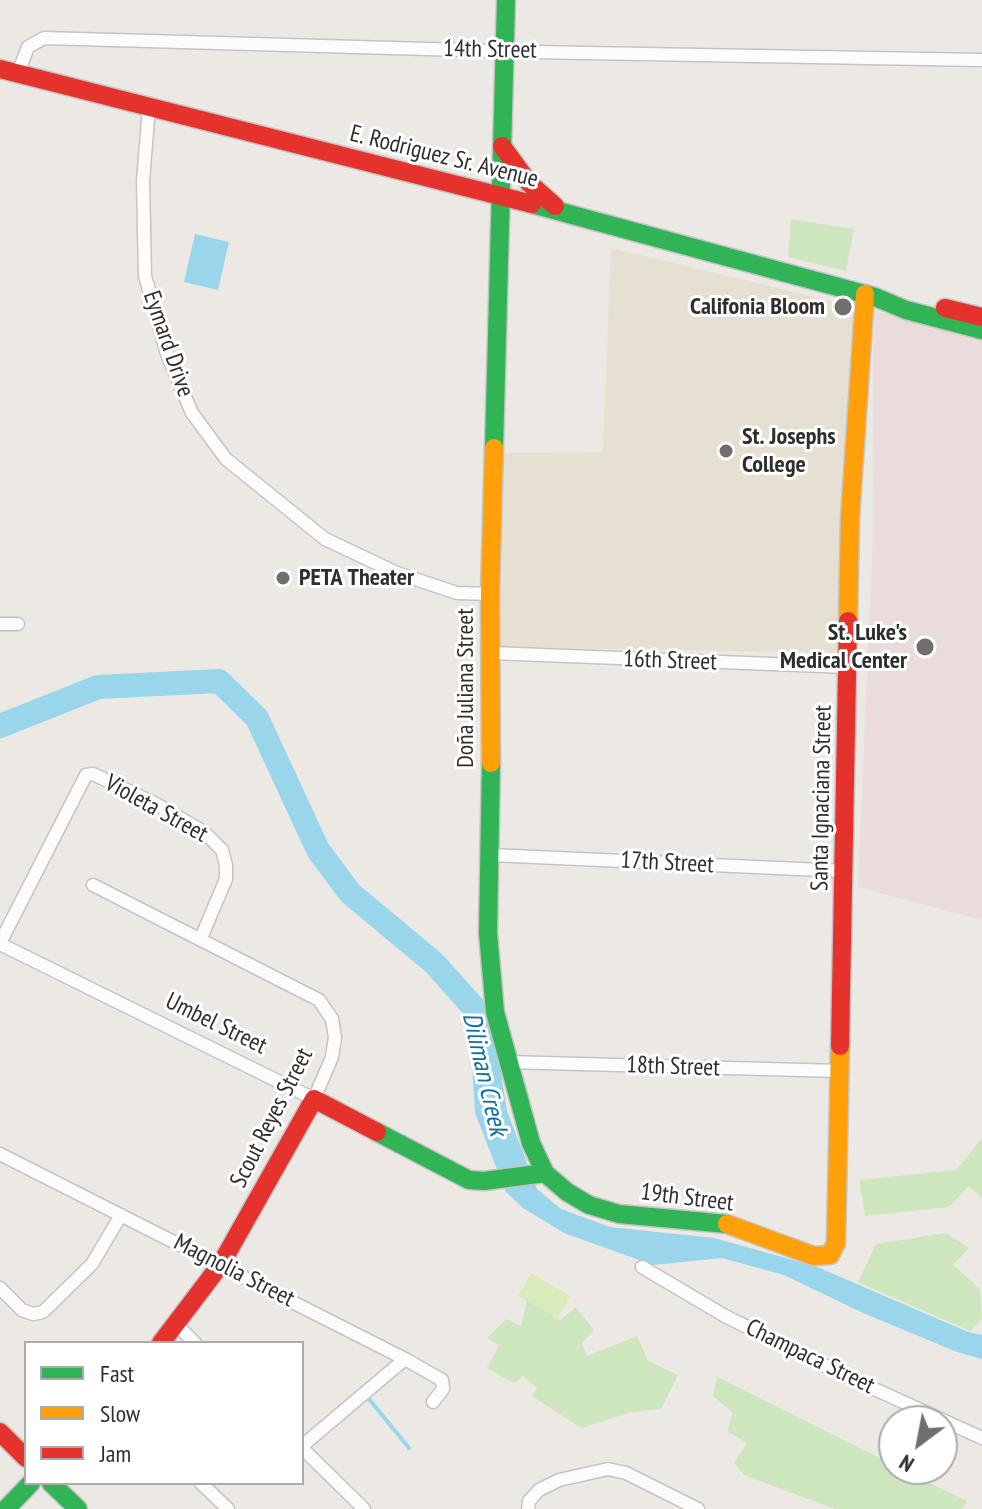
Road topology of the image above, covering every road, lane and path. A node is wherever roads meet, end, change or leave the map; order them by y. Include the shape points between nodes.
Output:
1 (506, 0) edge
2 (504, 51) junction
3 (982, 60) edge
4 (9, 71) edge
5 (149, 107) junction
6 (502, 146) junction
7 (500, 195) junction
8 (564, 212) junction
9 (870, 295) junction
10 (982, 317) edge
11 (982, 330) edge
12 (490, 594) junction
13 (0, 624) edge
14 (18, 624) dead end
15 (491, 653) junction
16 (848, 667) junction
17 (491, 855) junction
18 (844, 871) junction
19 (93, 885) dead end
20 (201, 938) junction
21 (0, 944) edge
22 (507, 1062) junction
23 (840, 1071) junction
24 (314, 1099) junction
25 (0, 1154) edge
26 (542, 1173) junction
27 (121, 1215) junction
28 (830, 1255) joint
29 (221, 1264) junction
30 (642, 1267) dead end
31 (0, 1288) edge
32 (177, 1325) junction
33 (163, 1341) edge
34 (193, 1341) edge
35 (405, 1359) junction
36 (433, 1402) dead end
37 (0, 1432) edge
38 (981, 1433) edge
39 (304, 1445) edge
40 (304, 1449) edge
41 (24, 1456) edge
42 (29, 1485) edge
43 (53, 1485) edge
44 (203, 1485) edge
45 (6, 1509) edge
46 (78, 1509) edge
47 (228, 1509) edge
48 (364, 1509) edge
49 (528, 1509) edge
50 (698, 1509) edge

1 - 2 street, Doña Juliana Street
2 - 3 street, 14th Street
2 - 4 street, 14th Street via 44,38 28,47
2 - 6 street, Doña Juliana Street
4 - 5 street, E. Rodriguez Sr. Avenue
5 - 7 street, E. Rodriguez Sr. Avenue
5 - 12 street, Eymard Drive via 143,181 145,276 167,354 192,413 226,459 325,539 397,573 457,593
6 - 7 street, Doña Juliana Street
6 - 8 street via 529,183
7 - 8 street, E. Rodriguez Sr. Avenue
7 - 12 street, Doña Juliana Street
8 - 9 street, E. Rodriguez Sr. Avenue
9 - 10 street, E. Rodriguez Sr. Avenue via 902,297
9 - 11 street, E. Rodriguez Sr. Avenue
9 - 16 street, Santa Ignaciana Street via 850,518
12 - 15 street, Doña Juliana Street
13 - 14 street
15 - 16 street, 16th Street
15 - 17 street, Doña Juliana Street
16 - 18 street, Santa Ignaciana Street
17 - 18 street, 17th Street
17 - 22 street, Doña Juliana Street via 488,933 495,1012
18 - 23 street, Santa Ignaciana Street
19 - 20 street, Scout Reyes Street
20 - 21 street, Violeta Street via 226,879 222,850 204,832 93,774 86,775
20 - 24 street, Scout Reyes Street via 319,1000 332,1019 335,1037
21 - 24 street, Umbel Street
22 - 23 street, 18th Street
22 - 26 street, Doña Juliana Street
23 - 28 street, Santa Ignaciana Street via 836,1243
24 - 26 street, Umbel Street via 469,1180
24 - 29 street, Scout Reyes Street
25 - 27 street, Magnolia Street
26 - 28 street, 19th Street via 589,1205 619,1214 729,1224 814,1256
27 - 29 street, Magnolia Street
27 - 31 street via 92,1264 43,1312 22,1310
29 - 32 street, Scout Reyes Street
29 - 35 street, Magnolia Street
30 - 38 street, Champaca Street via 738,1323 846,1376
32 - 33 street, Scout Reyes Street
32 - 34 street
35 - 36 street, Magnolia Street via 442,1380 443,1389
35 - 39 street
37 - 41 street
40 - 48 street
42 - 45 street
43 - 46 street
44 - 47 street
49 - 50 street via 539,1490 559,1480 608,1469

